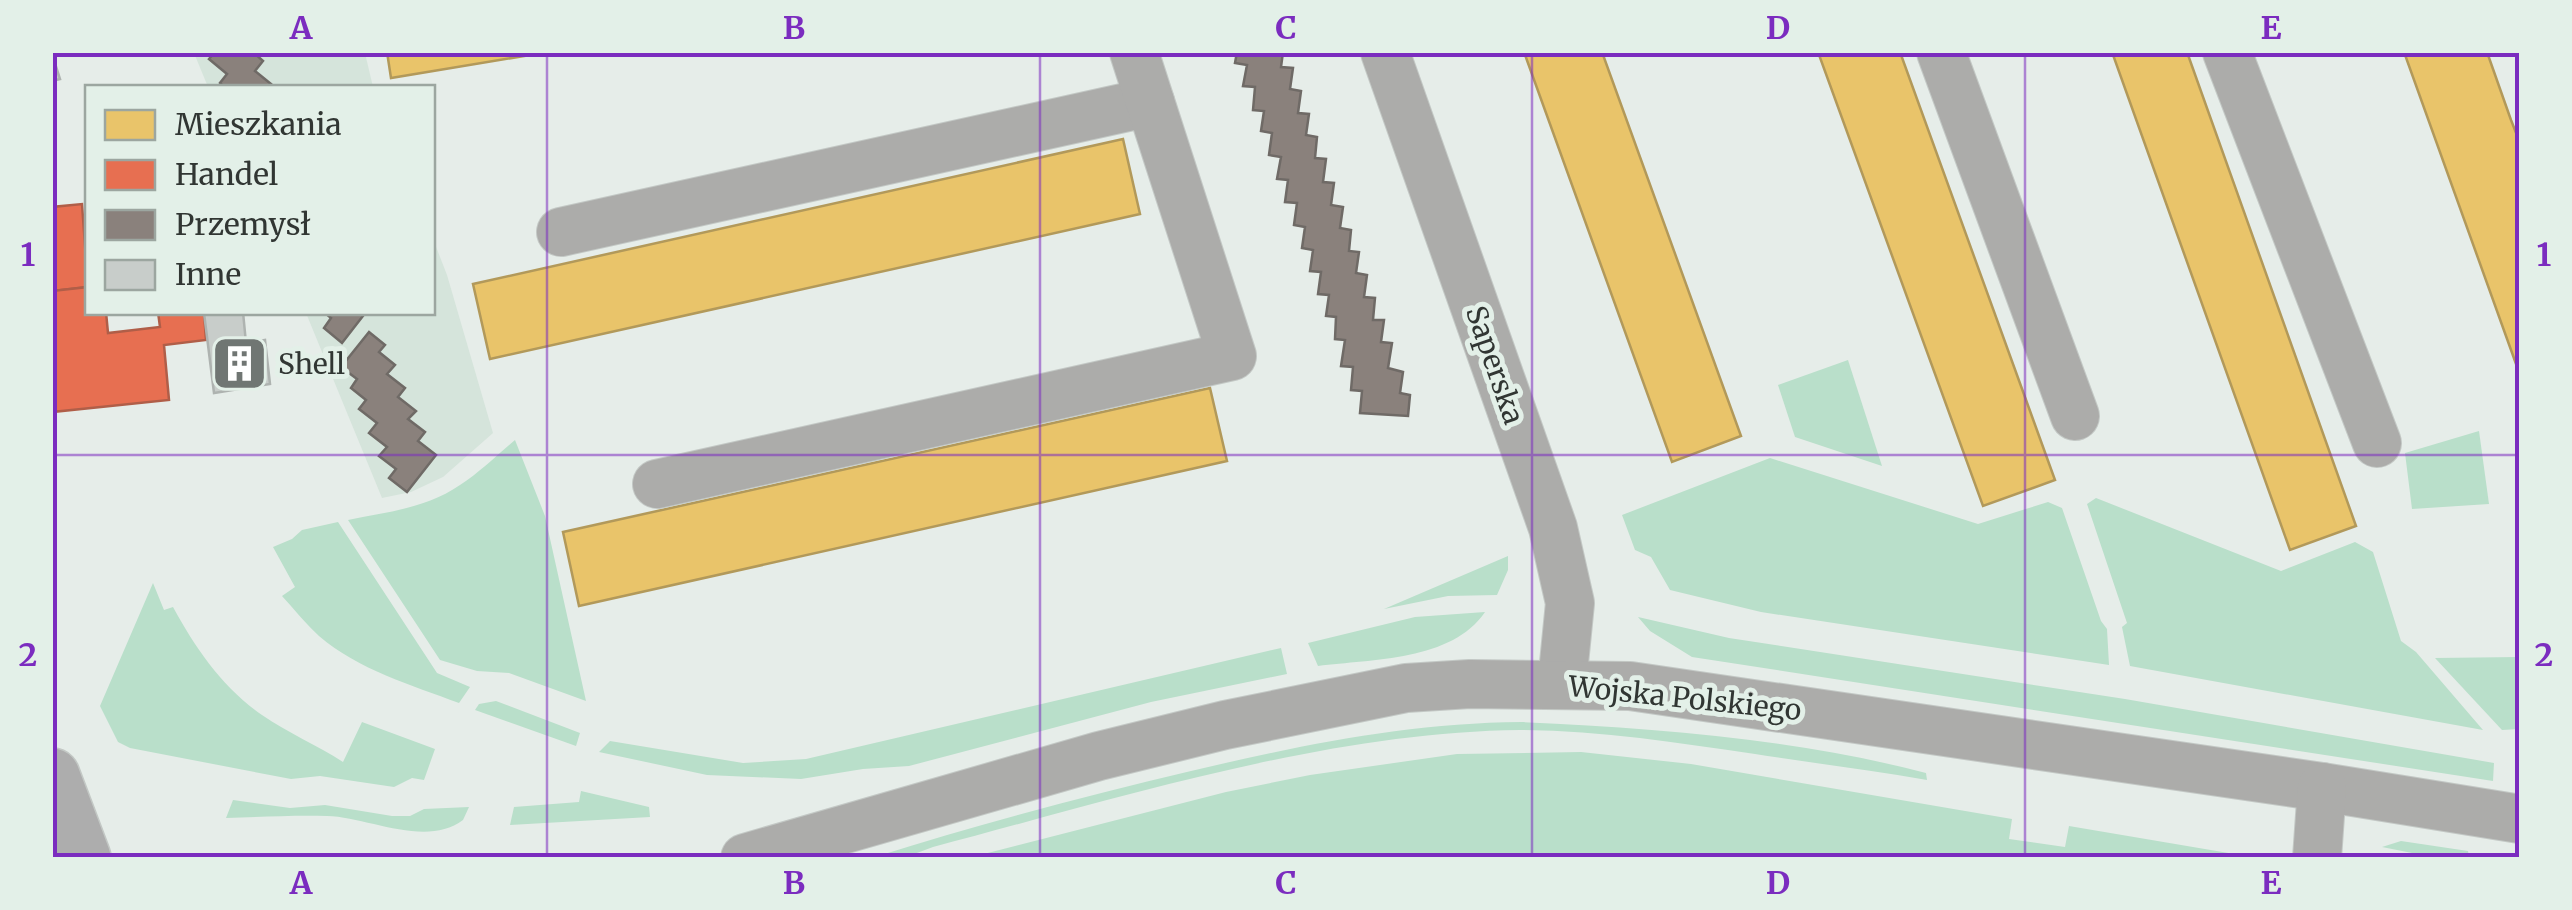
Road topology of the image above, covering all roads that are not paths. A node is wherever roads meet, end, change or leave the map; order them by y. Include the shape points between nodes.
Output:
1 (1134, 52) edge
2 (1385, 52) edge
3 (1941, 52) edge
4 (2227, 52) edge
5 (1150, 102) junction
6 (560, 232) dead end
7 (2075, 416) dead end
8 (2377, 442) dead end
9 (656, 484) dead end
10 (1562, 684) junction
11 (52, 776) edge
12 (2322, 786) junction
13 (2520, 819) edge
14 (83, 858) edge
15 (745, 858) edge
16 (2317, 858) edge

1 - 5 street
2 - 10 street, Saperska via 1553,528 1570,602
3 - 7 street
4 - 8 street
5 - 6 street
5 - 9 street via 1232,356
10 - 12 street, Wojska Polskiego via 1648,689
10 - 15 street, Wojska Polskiego via 1406,688 1304,707 1099,756
11 - 14 main road
12 - 13 street, Wojska Polskiego
12 - 16 street

